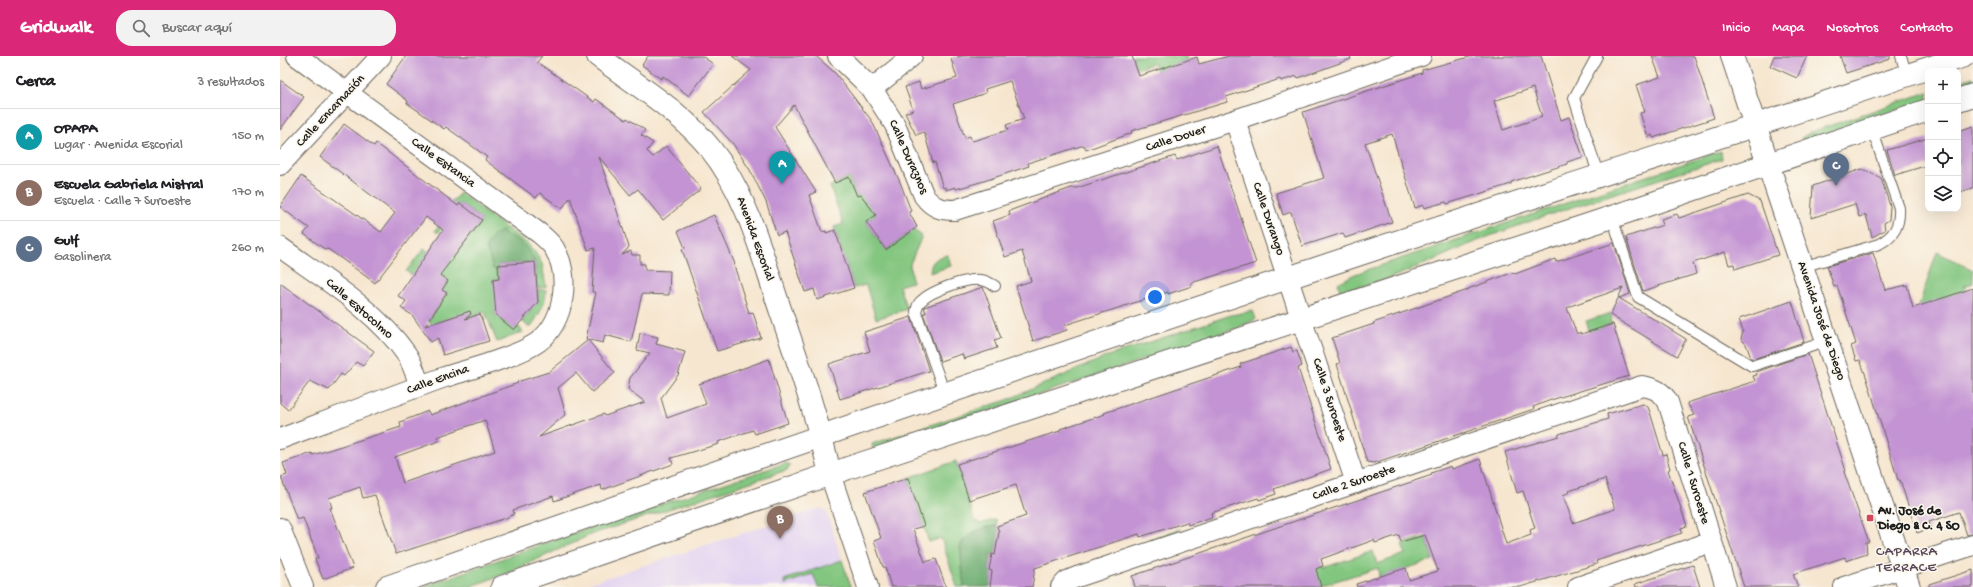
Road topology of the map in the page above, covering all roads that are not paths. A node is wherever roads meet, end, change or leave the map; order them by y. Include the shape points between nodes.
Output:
1 (297, 56) edge
2 (381, 56) edge
3 (598, 56) edge
4 (838, 56) edge
5 (912, 56) edge
6 (1421, 56) edge
7 (1597, 56) edge
8 (1732, 56) edge
9 (1964, 56) edge
10 (1904, 66) edge
11 (872, 89) junction
12 (349, 93) junction
13 (1973, 95) edge
14 (1961, 99) edge
15 (1925, 111) edge
16 (1235, 120) junction
17 (1756, 126) junction
18 (1872, 128) junction
19 (1767, 163) junction
20 (280, 165) edge
21 (1599, 177) junction
22 (930, 204) joint
23 (1612, 216) junction
24 (280, 247) edge
25 (1802, 267) junction
26 (1289, 279) junction
27 (995, 286) dead end
28 (563, 288) joint
29 (1301, 317) junction
30 (1828, 341) junction
31 (420, 386) junction
32 (1650, 387) joint
33 (945, 394) junction
34 (822, 435) junction
35 (280, 439) edge
36 (830, 474) junction
37 (1356, 482) junction
38 (280, 528) edge
39 (1712, 542) junction
40 (1973, 545) edge
41 (1906, 577) edge
42 (303, 587) edge
43 (387, 587) edge
44 (502, 587) edge
45 (868, 587) edge
46 (1061, 587) edge
47 (1578, 587) edge
48 (1726, 587) edge
49 (1844, 587) edge

1 - 12 street, Calle Estancia
2 - 12 street, Calle Encarnación
3 - 34 main road, Avenida Escorial via 678,117 709,148 725,170 750,219
4 - 11 street, Calle Duraznos
5 - 11 street
6 - 16 street, Calle Dover
7 - 21 lane via 1574,98
8 - 17 main road, Avenida José de Diego
9 - 10 main road
10 - 17 main road
11 - 22 street, Calle Duraznos via 895,125 924,196
12 - 20 street, Calle Encarnación
12 - 28 street, Calle Estancia via 539,233 553,246 559,257
13 - 14 main road
15 - 18 main road
16 - 22 street, Calle Dover via 955,210 942,210
16 - 26 street, Calle Durango
17 - 19 main road, Avenida José de Diego
17 - 21 main road
18 - 19 main road
18 - 25 lane via 1899,208 1896,230 1888,240 1879,244
19 - 23 main road
19 - 25 main road, Avenida José de Diego
21 - 26 main road
23 - 29 main road
23 - 30 lane via 1638,297 1752,366
24 - 31 street, Calle Estocolmo via 350,299 386,330 408,356
25 - 30 main road, Avenida José de Diego
26 - 29 street, Calle Durango
26 - 33 main road
27 - 33 lane via 987,281 974,280 941,289 917,305 916,312
28 - 31 street, Calle Encina via 561,305 555,320 546,335 529,348
29 - 36 main road
29 - 37 street, Calle 3 Suroeste
30 - 41 main road, Avenida José de Diego
31 - 35 street, Calle Encina
32 - 37 street, Calle 2 Suroeste via 1642,386
32 - 39 street, Calle 1 Suroeste via 1665,395 1668,402
33 - 34 main road
34 - 36 main road, Avenida Escorial
34 - 43 main road
36 - 44 main road
36 - 45 street
37 - 46 street, Calle 2 Suroeste via 1077,577
38 - 42 street
39 - 47 street
39 - 48 street, Calle 1 Suroeste
40 - 41 street
41 - 49 street

